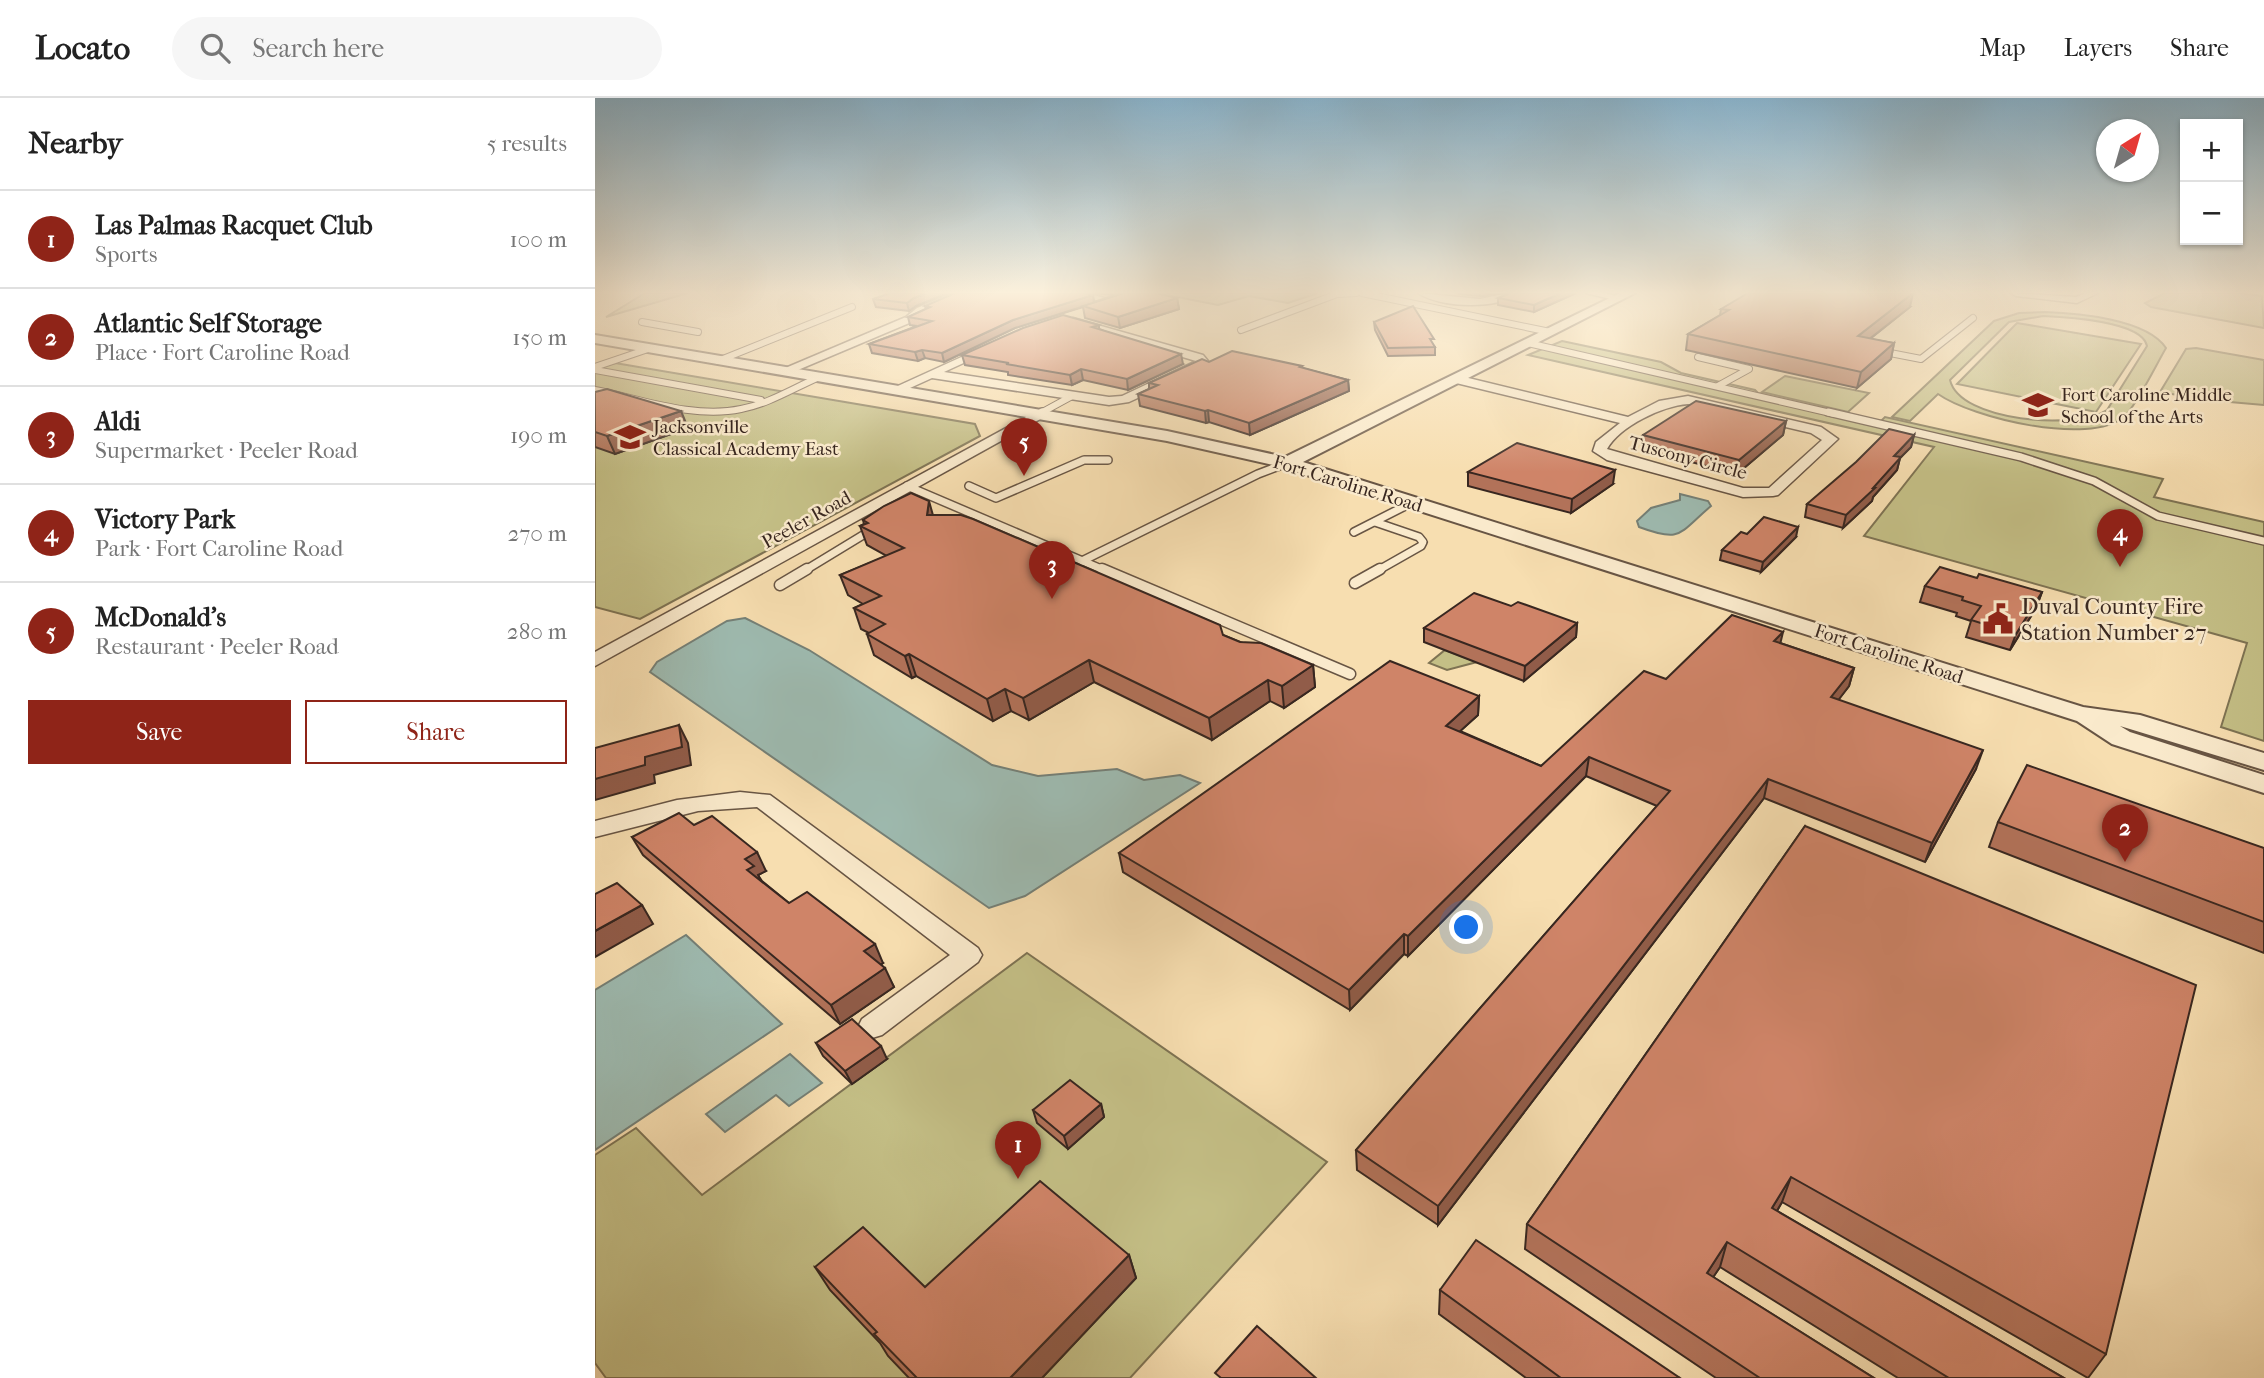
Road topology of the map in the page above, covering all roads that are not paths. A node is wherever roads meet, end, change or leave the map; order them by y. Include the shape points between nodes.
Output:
1 (638, 353) edge
2 (670, 353) edge
3 (739, 353) edge
4 (828, 353) edge
5 (977, 353) edge
6 (1184, 353) edge
7 (1509, 353) edge
8 (1571, 353) edge
9 (1889, 353) edge
10 (1929, 353) edge
11 (1698, 357) edge
12 (718, 361) junction
13 (595, 368) edge
14 (782, 372) junction
15 (932, 374) junction
16 (817, 377) junction
17 (1456, 379) junction
18 (1718, 386) junction
19 (595, 390) edge
20 (895, 390) junction
21 (1072, 396) junction
22 (763, 400) junction
23 (1039, 414) junction
24 (1630, 422) junction
25 (1078, 451) dead end
26 (1084, 460) junction
27 (1108, 460) dead end
28 (1287, 463) junction
29 (907, 486) junction
30 (969, 486) dead end
31 (931, 497) junction
32 (1413, 502) junction
33 (920, 503) edge
34 (1375, 522) junction
35 (884, 523) edge
36 (1354, 532) dead end
37 (2264, 541) edge
38 (1082, 561) junction
39 (1355, 583) dead end
40 (780, 584) dead end
41 (595, 660) edge
42 (1350, 674) dead end
43 (2080, 714) junction
44 (2264, 762) edge
45 (2264, 784) edge
46 (595, 829) edge
47 (872, 1027) dead end

1 - 13 lane
2 - 12 street, Fort Caroline Road
3 - 12 lane
4 - 14 street
5 - 15 street
6 - 21 street via 1202,361 1125,399
7 - 17 street
8 - 18 lane
9 - 10 lane via 1921,359
11 - 18 lane via 1749,369
12 - 14 street, Fort Caroline Road
13 - 22 lane
14 - 16 street, Fort Caroline Road
15 - 20 street
15 - 21 street
16 - 20 street, Fort Caroline Road
16 - 22 lane
17 - 24 street, Tuscony Circle
17 - 28 street
18 - 37 lane via 2055,466 2094,481 2158,516
19 - 22 lane via 703,409 743,409
20 - 23 street, Fort Caroline Road
21 - 23 lane
23 - 28 street, Fort Caroline Road
23 - 29 street, Peeler Road
24 - 24 street, Tuscony Circle via 1664,401 1688,400 1816,430 1831,439 1773,492 1744,494 1600,451 1601,445
25 - 26 lane
26 - 27 lane
26 - 30 lane via 996,498
28 - 32 street, Fort Caroline Road
28 - 38 lane
29 - 31 lane
29 - 41 street, Peeler Road
31 - 33 lane
31 - 38 lane
32 - 34 lane
32 - 43 street, Fort Caroline Road
34 - 36 lane
34 - 39 lane via 1423,542
35 - 40 lane
38 - 42 lane
43 - 44 street, Fort Caroline Road via 2131,720
43 - 45 street, Fort Caroline Road via 2121,738
46 - 47 street via 702,802 762,800 969,956

